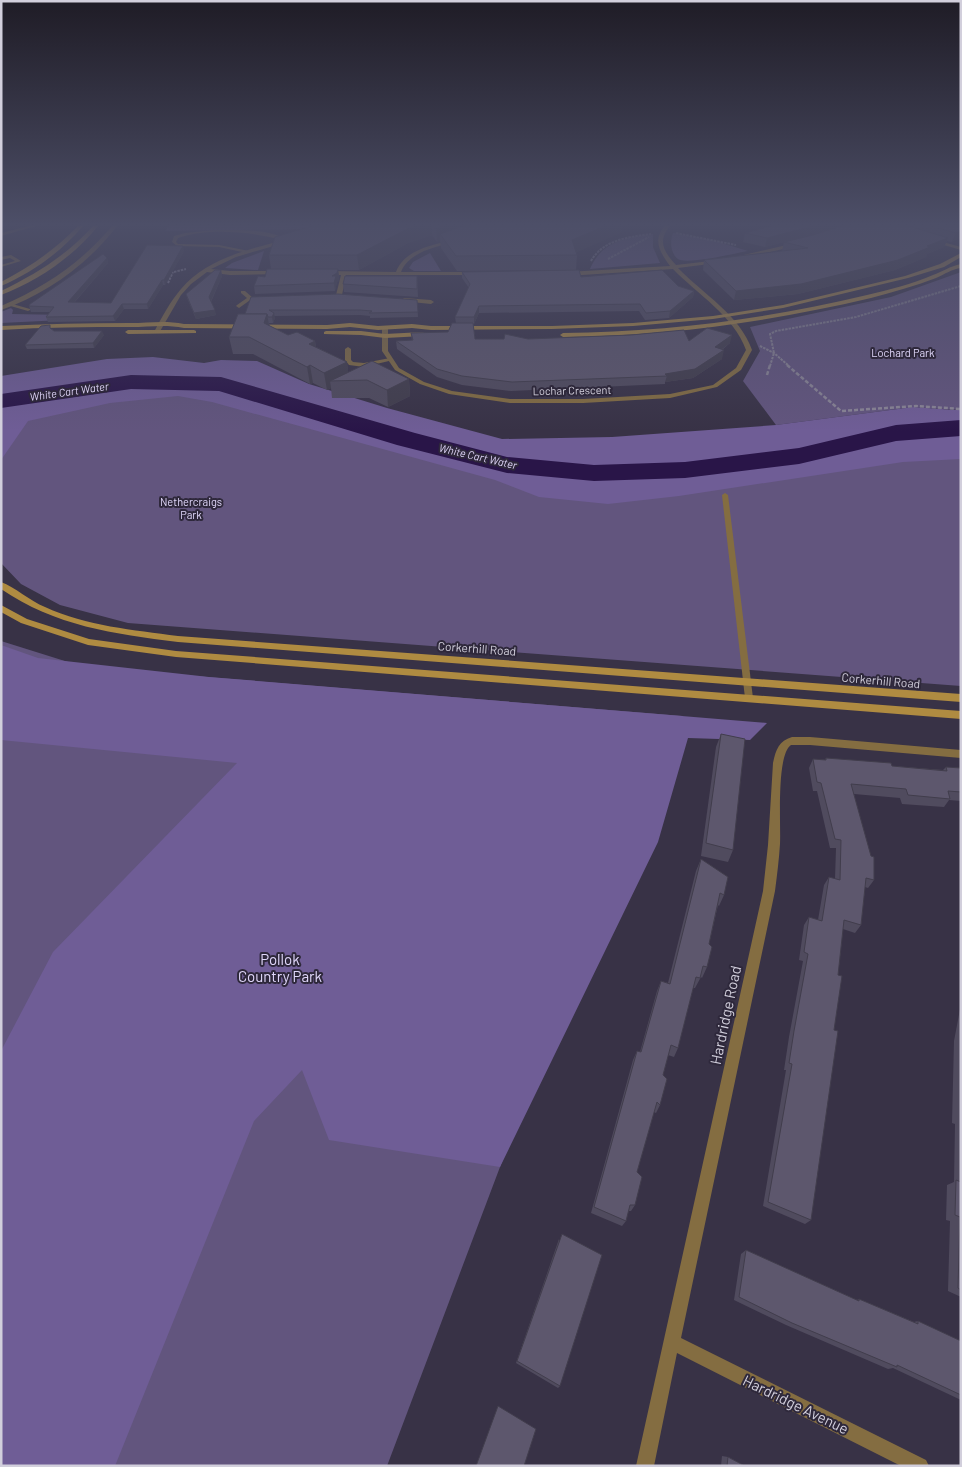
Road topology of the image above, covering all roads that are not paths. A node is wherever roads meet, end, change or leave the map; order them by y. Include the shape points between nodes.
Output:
1 (28, 294) edge
2 (179, 294) edge
3 (246, 294) edge
4 (704, 294) edge
5 (837, 294) edge
6 (878, 294) edge
7 (339, 295) joint
8 (329, 296) edge
9 (348, 296) edge
10 (250, 298) junction
11 (260, 298) edge
12 (394, 299) edge
13 (431, 302) dead end
14 (9, 304) junction
15 (239, 306) dead end
16 (1, 308) edge
17 (28, 310) edge
18 (726, 316) junction
19 (162, 322) junction
20 (733, 323) junction
21 (385, 328) junction
22 (2, 331) edge
23 (158, 332) junction
24 (384, 336) junction
25 (348, 349) dead end
26 (390, 360) junction
27 (725, 495) dead end
28 (1, 585) edge
29 (1, 608) edge
30 (748, 682) junction
31 (749, 698) junction
32 (961, 698) edge
33 (961, 715) edge
34 (961, 754) edge
35 (672, 1342) junction
36 (645, 1466) edge
37 (920, 1466) edge

1 - 14 street
2 - 19 street
3 - 10 street
4 - 18 street
5 - 18 street
6 - 20 street
7 - 8 street
7 - 9 street
10 - 11 street
10 - 15 street
12 - 13 street
14 - 16 street
14 - 17 lane
18 - 20 street
18 - 21 street via 565,328
19 - 21 street via 184,326 350,325
19 - 22 street via 136,325 54,324
19 - 23 street
20 - 24 street via 606,333
20 - 26 street, Lochar Crescent via 749,350 739,369 715,386 670,396 510,401 451,393 422,383 397,369
21 - 24 street
22 - 23 street
23 - 24 street via 361,333
24 - 26 street via 385,351
25 - 26 lane via 351,364
27 - 30 lane
28 - 30 street, Corkerhill Road via 56,616 106,630 178,639
29 - 31 street via 24,621 88,642 176,654
30 - 31 lane
30 - 32 street, Corkerhill Road
31 - 33 street
34 - 35 street, Hardridge Road via 810,741 790,742 780,751 769,891
35 - 36 street, Hardridge Road
35 - 37 street, Hardridge Avenue

